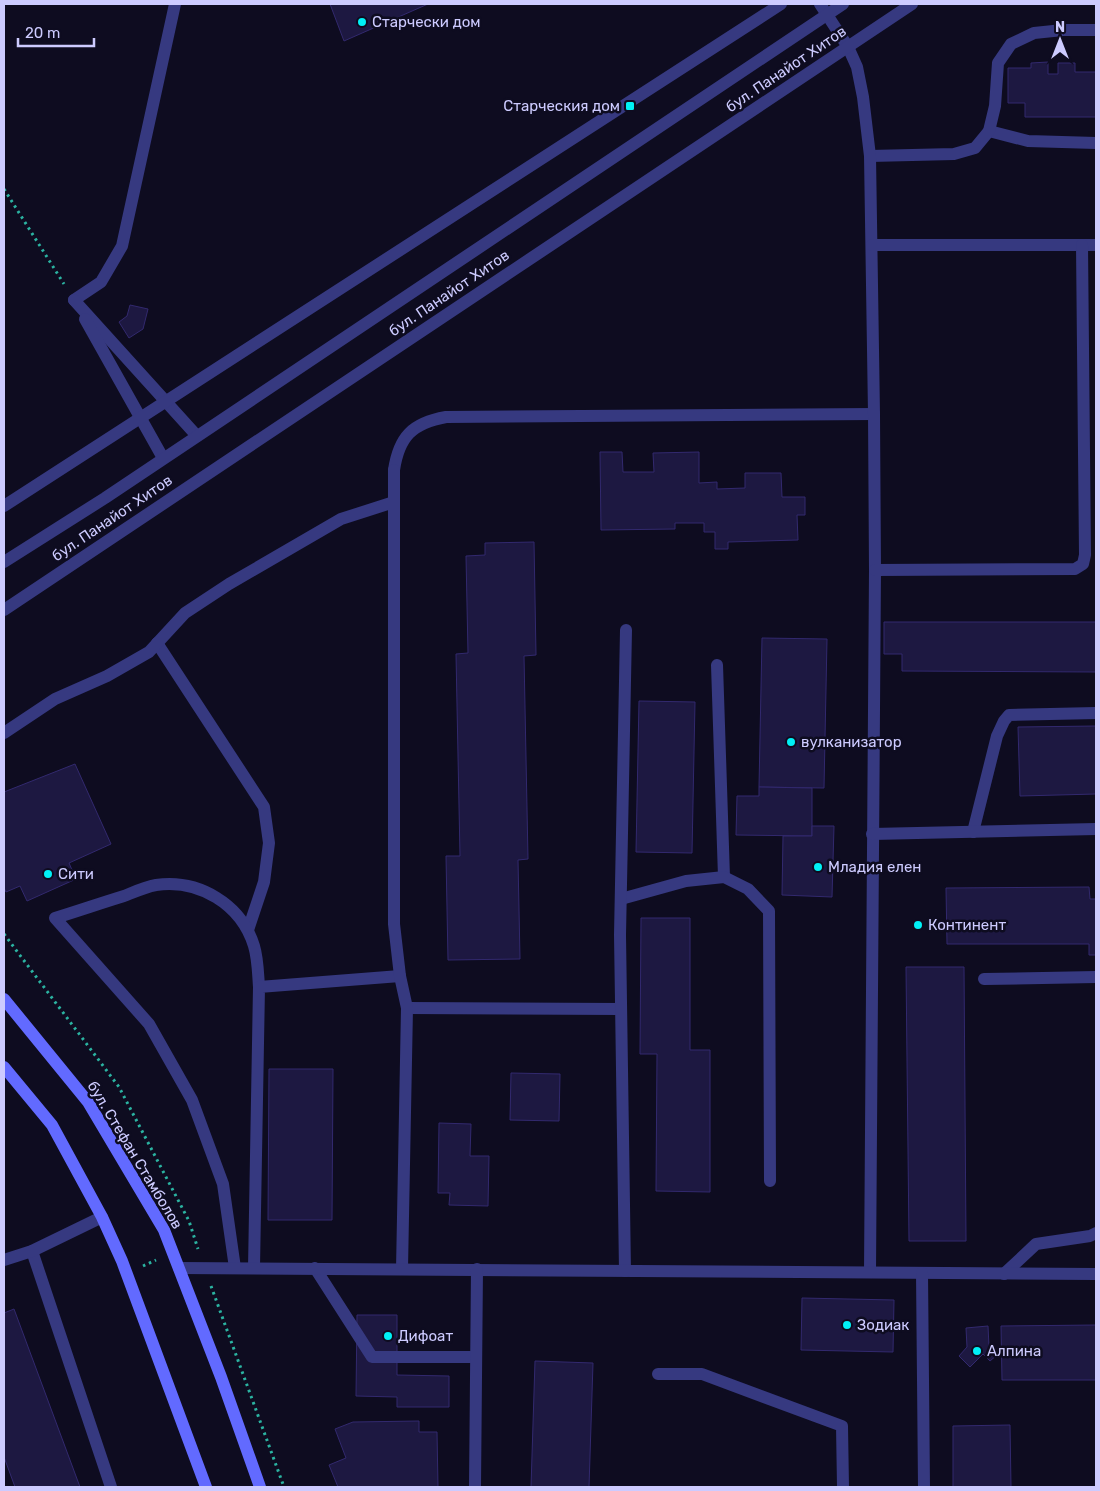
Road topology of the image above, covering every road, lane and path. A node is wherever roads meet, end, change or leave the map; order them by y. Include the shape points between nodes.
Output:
1 (175, 4) edge
2 (781, 4) edge
3 (820, 4) edge
4 (843, 4) edge
5 (912, 4) edge
6 (827, 15) junction
7 (1096, 30) edge
8 (848, 47) junction
9 (989, 131) junction
10 (1096, 143) edge
11 (870, 156) junction
12 (4, 189) edge
13 (1082, 245) junction
14 (1096, 245) edge
15 (872, 246) junction
16 (74, 300) junction
17 (166, 400) junction
18 (874, 414) junction
19 (140, 418) junction
20 (198, 436) junction
21 (163, 458) junction
22 (394, 502) junction
23 (4, 506) edge
24 (4, 562) edge
25 (875, 570) junction
26 (4, 610) edge
27 (626, 630) dead end
28 (157, 643) junction
29 (717, 665) dead end
30 (1096, 713) edge
31 (4, 733) edge
32 (1096, 829) edge
33 (973, 832) junction
34 (872, 834) junction
35 (724, 877) junction
36 (621, 899) junction
37 (248, 930) junction
38 (400, 976) junction
39 (1096, 977) edge
40 (984, 979) dead end
41 (260, 988) junction
42 (4, 999) edge
43 (407, 1008) junction
44 (621, 1009) junction
45 (4, 1067) edge
46 (770, 1181) dead end
47 (102, 1217) junction
48 (1096, 1233) edge
49 (32, 1251) junction
50 (4, 1260) edge
51 (179, 1268) junction
52 (236, 1268) junction
53 (254, 1268) junction
54 (315, 1268) junction
55 (402, 1269) junction
56 (477, 1269) junction
57 (625, 1271) junction
58 (870, 1272) junction
59 (922, 1273) junction
60 (1004, 1274) junction
61 (1096, 1274) edge
62 (476, 1357) junction
63 (658, 1374) dead end
64 (111, 1487) edge
65 (206, 1487) edge
66 (260, 1487) edge
67 (474, 1487) edge
68 (843, 1487) edge
69 (924, 1487) edge

1 - 16 street via 122,246 101,282
2 - 17 street
3 - 6 street
4 - 6 street, бул. Панайот Хитов
5 - 8 street, бул. Панайот Хитов
6 - 8 street
6 - 20 street, бул. Панайот Хитов
7 - 9 street via 1034,33 1011,44 998,63
8 - 11 street via 857,67
8 - 26 street, бул. Панайот Хитов
9 - 10 street via 1028,141
9 - 11 street via 975,148 954,154
11 - 15 street
12 - 16 path
13 - 14 street
13 - 15 street
13 - 25 street via 1083,564 1075,569
15 - 18 street
16 - 17 street
16 - 19 street
17 - 19 street
17 - 20 street
18 - 22 street via 446,417 429,420 415,427 400,446 394,470
18 - 25 street
19 - 21 street
19 - 23 street
20 - 21 street, бул. Панайот Хитов
21 - 24 street, бул. Панайот Хитов
22 - 28 street via 341,519 229,584 185,613
22 - 38 street via 394,924
25 - 34 street
27 - 36 street
28 - 31 street via 149,652 107,676 55,699
28 - 37 street via 264,807 268,843 264,882
29 - 35 street
30 - 33 street via 1010,714 997,736
32 - 33 street
33 - 34 street
34 - 58 street
35 - 36 street via 686,881
35 - 46 street via 748,889 768,911
36 - 44 street
37 - 41 street
37 - 52 street via 222,900 199,888 174,884 154,886 55,918 149,1024 192,1100 223,1184
38 - 41 street
38 - 43 street
39 - 40 street
41 - 53 street
42 - 51 main road, бул. Стефан Стамболов via 88,1102 164,1230
43 - 44 street
43 - 55 street
44 - 57 street
45 - 47 main road via 52,1125
47 - 49 street
47 - 65 main road via 122,1261
48 - 60 street via 1036,1244
49 - 50 street
49 - 64 street
51 - 52 street
51 - 66 main road, бул. Стефан Стамболов
52 - 53 street
53 - 54 street
54 - 55 street
54 - 62 street via 372,1357
55 - 56 street
56 - 57 street
56 - 62 street
57 - 58 street
58 - 59 street
59 - 60 street
59 - 69 street
60 - 61 street
62 - 67 street
63 - 68 street via 702,1374 842,1426

